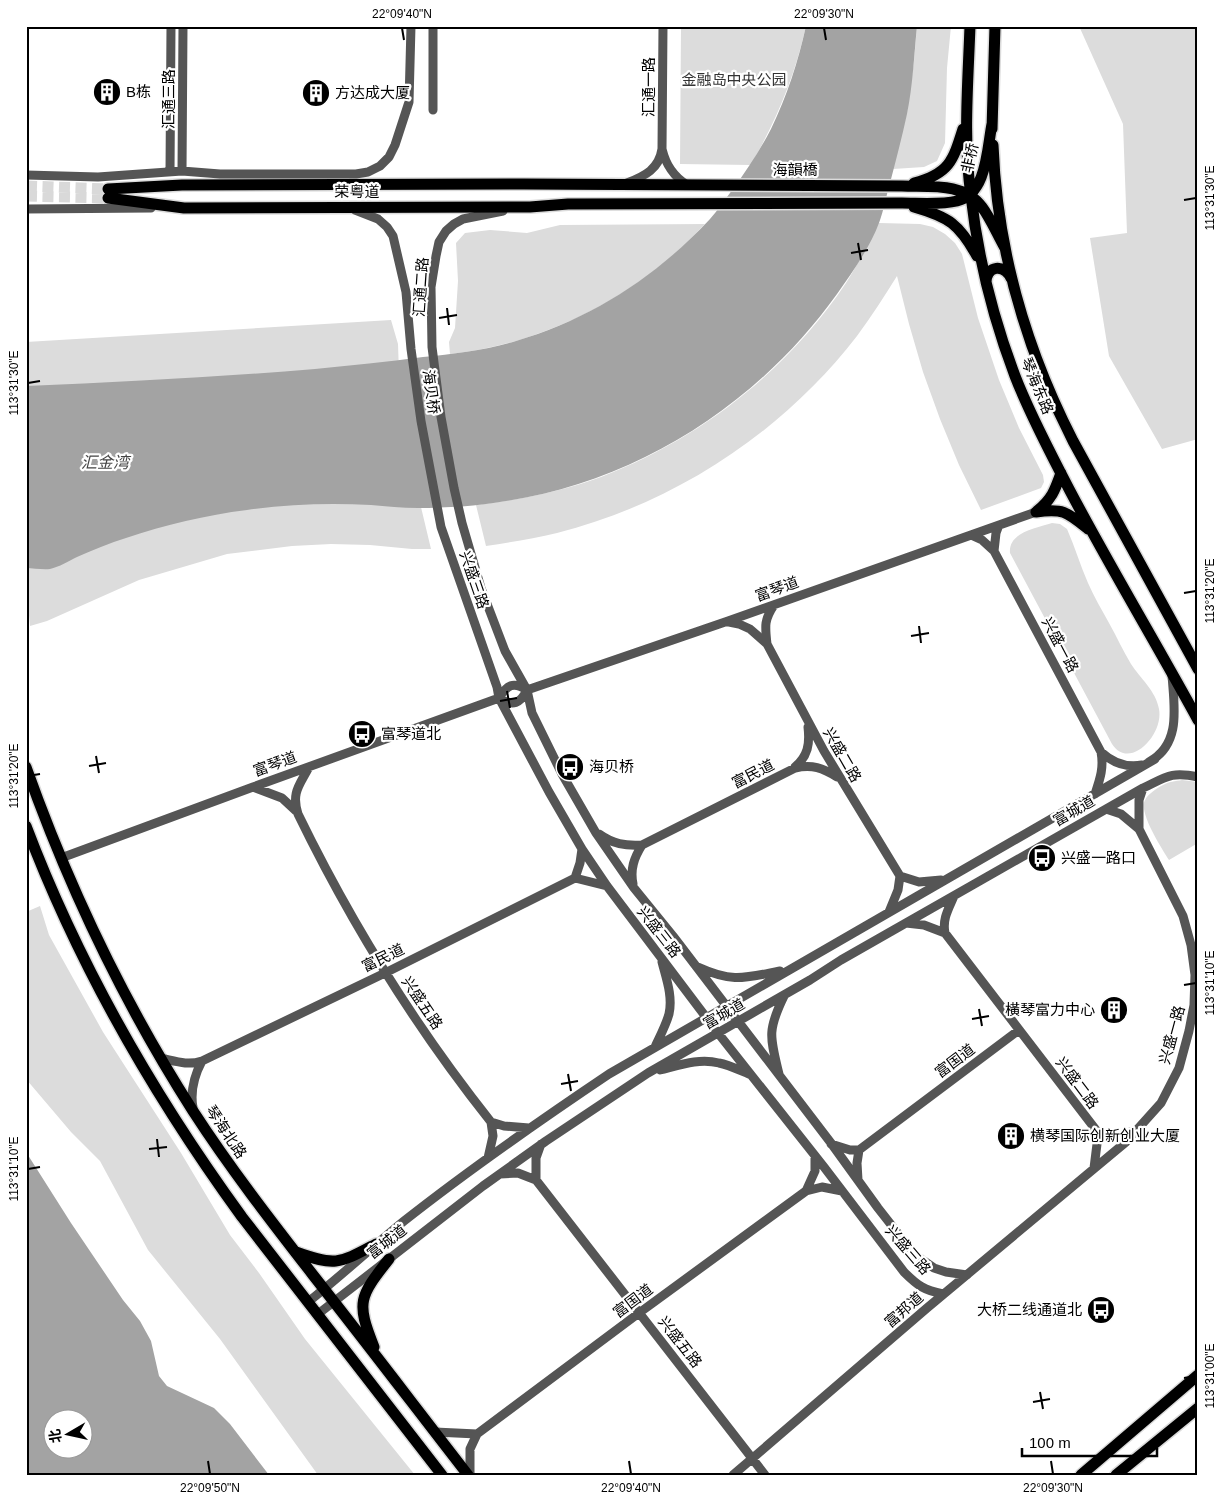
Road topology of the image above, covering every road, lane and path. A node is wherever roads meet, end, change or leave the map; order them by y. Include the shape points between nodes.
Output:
1 (171, 26) edge
2 (183, 26) edge
3 (433, 26) edge
4 (663, 26) edge
5 (970, 26) edge
6 (996, 26) edge
7 (411, 29) edge
8 (433, 110) dead end
9 (967, 117) junction
10 (992, 124) junction
11 (662, 149) junction
12 (182, 171) junction
13 (170, 172) junction
14 (26, 175) edge
15 (623, 184) junction
16 (687, 185) junction
17 (902, 186) junction
18 (970, 195) junction
19 (902, 203) junction
20 (344, 207) junction
21 (530, 207) junction
22 (184, 208) junction
23 (26, 210) edge
24 (1005, 248) junction
25 (983, 267) junction
26 (1011, 278) junction
27 (986, 284) junction
28 (432, 346) joint
29 (411, 349) joint
30 (1061, 473) junction
31 (1036, 512) junction
32 (462, 523) joint
33 (1000, 525) junction
34 (441, 527) joint
35 (1093, 532) junction
36 (971, 535) junction
37 (994, 551) junction
38 (774, 605) junction
39 (728, 621) junction
40 (767, 644) junction
41 (1198, 669) edge
42 (1172, 675) junction
43 (527, 690) junction
44 (499, 698) junction
45 (1198, 720) edge
46 (808, 724) junction
47 (1101, 752) junction
48 (1144, 765) junction
49 (26, 766) edge
50 (309, 767) junction
51 (795, 768) junction
52 (1198, 777) edge
53 (840, 779) junction
54 (253, 786) junction
55 (1143, 788) junction
56 (1095, 794) junction
57 (1106, 809) junction
58 (298, 814) junction
59 (26, 826) edge
60 (1138, 828) junction
61 (596, 832) junction
62 (642, 845) junction
63 (582, 849) junction
64 (61, 858) junction
65 (900, 876) junction
66 (575, 878) junction
67 (944, 880) junction
68 (607, 886) junction
69 (634, 888) junction
70 (954, 895) junction
71 (889, 912) junction
72 (906, 923) junction
73 (945, 933) junction
74 (661, 957) junction
75 (696, 966) junction
76 (789, 970) junction
77 (385, 973) junction
78 (784, 996) junction
79 (726, 1006) junction
80 (706, 1017) junction
81 (738, 1022) junction
82 (1019, 1030) junction
83 (718, 1033) junction
84 (654, 1048) junction
85 (160, 1058) junction
86 (202, 1061) junction
87 (648, 1073) junction
88 (751, 1075) junction
89 (779, 1076) junction
90 (193, 1111) junction
91 (491, 1122) junction
92 (529, 1128) junction
93 (1096, 1130) junction
94 (1137, 1130) junction
95 (831, 1143) junction
96 (541, 1144) junction
97 (859, 1150) junction
98 (815, 1155) junction
99 (488, 1158) junction
100 (1094, 1168) junction
101 (500, 1174) junction
102 (536, 1180) junction
103 (858, 1180) junction
104 (806, 1191) junction
105 (842, 1191) junction
106 (376, 1244) junction
107 (295, 1252) junction
108 (389, 1259) junction
109 (967, 1275) junction
110 (324, 1289) junction
111 (944, 1294) junction
112 (333, 1301) junction
113 (308, 1302) junction
114 (639, 1313) junction
115 (318, 1314) junction
116 (379, 1360) junction
117 (1198, 1374) edge
118 (1198, 1408) edge
119 (435, 1432) junction
120 (478, 1434) junction
121 (753, 1459) junction
122 (442, 1475) edge
123 (469, 1475) edge
124 (733, 1475) edge
125 (765, 1475) edge
126 (1082, 1475) edge
127 (1116, 1475) edge

1 - 13 street, 汇通三路
2 - 12 street, 汇通三路
3 - 8 street
4 - 11 street, 汇通一路
5 - 9 main road, 琴海东路
6 - 10 main road, 琴海东路
7 - 12 street, 荣粤道 via 409,102 395,145 380,166 356,174
9 - 17 main road via 957,150 948,165 937,175
9 - 18 main road, 琴海东路
10 - 18 main road, 非桥 via 983,176
10 - 24 main road, 琴海东路
11 - 15 street via 660,160 653,169
11 - 16 street via 670,170
12 - 13 street, 荣粤道
13 - 14 street, 荣粤道 via 98,177
15 - 16 main road, 荣粤道
15 - 22 main road, 荣粤道 via 182,185 108,193
16 - 17 main road, 海韻橋
17 - 18 main road, 非桥 via 953,188
18 - 19 main road, 非桥 via 953,202
18 - 24 main road, 非桥 via 983,208
18 - 25 main road, 琴海东路
19 - 21 main road, 荣粤道 via 568,204
19 - 25 main road via 939,215 953,224 967,239
20 - 21 main road, 荣粤道
20 - 22 main road, 荣粤道
20 - 29 street, 汇通二路 via 378,219 393,236 406,292
21 - 28 street, 汇通二路 via 463,219 446,231 439,242 431,288
22 - 23 street, 荣粤道
24 - 26 main road, 琴海东路
25 - 27 main road, 琴海东路
26 - 27 main road via 1008,272 996,268 986,277
26 - 41 main road, 琴海东路 via 1027,334 1060,415
27 - 30 main road, 琴海东路 via 1015,376
28 - 32 street, 海贝桥 via 441,418
29 - 34 street, 海贝桥 via 426,456
30 - 31 main road via 1052,497
30 - 35 main road, 琴海东路
31 - 33 street, 富琴道
31 - 35 main road via 1064,512
32 - 43 street, 兴盛三路 via 505,651
33 - 36 street, 富琴道
33 - 37 street
34 - 44 street, 兴盛三路
35 - 42 main road, 琴海东路
36 - 37 street, 兴盛一路
36 - 38 street, 富琴道
37 - 47 street, 兴盛一路
38 - 39 street, 富琴道
38 - 40 street, 兴盛二路 via 766,621
39 - 40 street, 兴盛二路 via 750,629
39 - 43 street, 富琴道
40 - 46 street, 兴盛二路
42 - 45 main road, 琴海东路
42 - 48 street, 富城道 via 1174,726 1171,738 1164,750
43 - 44 street via 512,685 506,687
43 - 44 street via 515,703
43 - 61 street, 兴盛三路 via 532,714
44 - 50 street, 富琴道
44 - 63 street, 兴盛三路
46 - 51 street, 富民道 via 806,755
46 - 53 street, 兴盛二路
47 - 48 street via 1114,762
47 - 56 street, 兴盛一路 via 1102,773
48 - 56 street, 富城道
49 - 64 main road, 琴海北路
50 - 54 street, 富琴道
50 - 58 street via 296,790
51 - 53 street, 富民道 via 821,768
51 - 62 street, 富民道
52 - 55 street, 富城道 via 1177,774
53 - 65 street, 兴盛二路
54 - 58 street via 282,798
54 - 64 street, 富琴道
55 - 57 street, 富城道
55 - 60 street
56 - 67 street, 富城道
57 - 60 street via 1121,814
57 - 70 street, 富城道
58 - 77 street, 兴盛五路
59 - 113 main road via 89,969 152,1082 218,1184
60 - 94 street, 兴盛一路 via 1182,916 1191,945 1196,990 1192,1022 1179,1068 1161,1103
61 - 62 street via 618,844
61 - 69 street, 兴盛三路
62 - 69 street via 632,865
63 - 66 street
63 - 68 street, 兴盛三路
64 - 85 main road, 琴海北路 via 111,967
65 - 67 street via 919,882
65 - 71 street
66 - 68 street
66 - 77 street, 富民道
67 - 71 street, 富城道
68 - 74 street, 兴盛三路
69 - 75 street, 兴盛三路
70 - 72 street, 富城道
70 - 73 street via 944,918
71 - 76 street, 富城道
72 - 73 street via 924,925
72 - 78 street, 富城道
73 - 82 street, 兴盛二路
74 - 80 street, 兴盛三路
74 - 84 street via 670,1008
75 - 76 street via 736,979
75 - 79 street, 兴盛三路
76 - 79 street, 富城道
77 - 86 street, 富民道
77 - 91 street, 兴盛五路 via 446,1064
78 - 81 street, 富城道
78 - 89 street via 771,1029
79 - 80 street, 富城道
79 - 81 street, 兴盛三路
80 - 83 street, 兴盛三路
80 - 84 street, 富城道
81 - 83 street, 富城道
81 - 89 street, 兴盛三路
82 - 93 street, 兴盛二路
82 - 97 street, 富国道
83 - 87 street, 富城道
83 - 88 street, 兴盛三路
84 - 92 street, 富城道
85 - 86 street via 184,1064
85 - 90 main road, 琴海北路
86 - 90 street via 193,1085
87 - 88 street via 709,1061
87 - 96 street, 富城道
88 - 98 street, 兴盛三路
89 - 95 street, 兴盛三路
90 - 107 main road, 琴海北路
91 - 92 street
91 - 99 street via 493,1136
92 - 99 street, 富城道
93 - 94 street via 1106,1136
93 - 100 street
94 - 100 street, 兴盛一路
95 - 97 street
95 - 103 street, 兴盛三路
96 - 101 street, 富城道
96 - 102 street via 536,1158
97 - 103 street
98 - 104 street via 815,1171
98 - 105 street, 兴盛三路
99 - 106 street, 富城道
100 - 109 street, 富邦道
101 - 102 street via 518,1173
101 - 108 street, 富城道
102 - 114 street, 兴盛五路
103 - 109 street, 兴盛三路 via 914,1254 934,1268
104 - 105 street via 822,1187
104 - 114 street, 富国道
105 - 111 street, 兴盛三路 via 904,1272 917,1285
106 - 107 main road via 337,1261 323,1261
106 - 110 street, 富城道
107 - 110 main road, 琴海北路
108 - 112 street, 富城道
108 - 116 main road via 367,1288 362,1305 365,1324
109 - 111 street, 富邦道
110 - 112 main road, 琴海北路
110 - 113 street, 富城道
111 - 121 street, 富邦道
112 - 115 street, 富城道
112 - 116 main road, 琴海北路
113 - 115 main road
114 - 120 street, 富国道
114 - 121 street, 兴盛五路
115 - 122 main road
116 - 119 main road, 琴海北路
117 - 126 main road
118 - 127 main road
119 - 120 street
119 - 123 main road, 琴海北路
120 - 123 street via 470,1449
121 - 124 street, 富邦道
121 - 125 street, 兴盛五路

